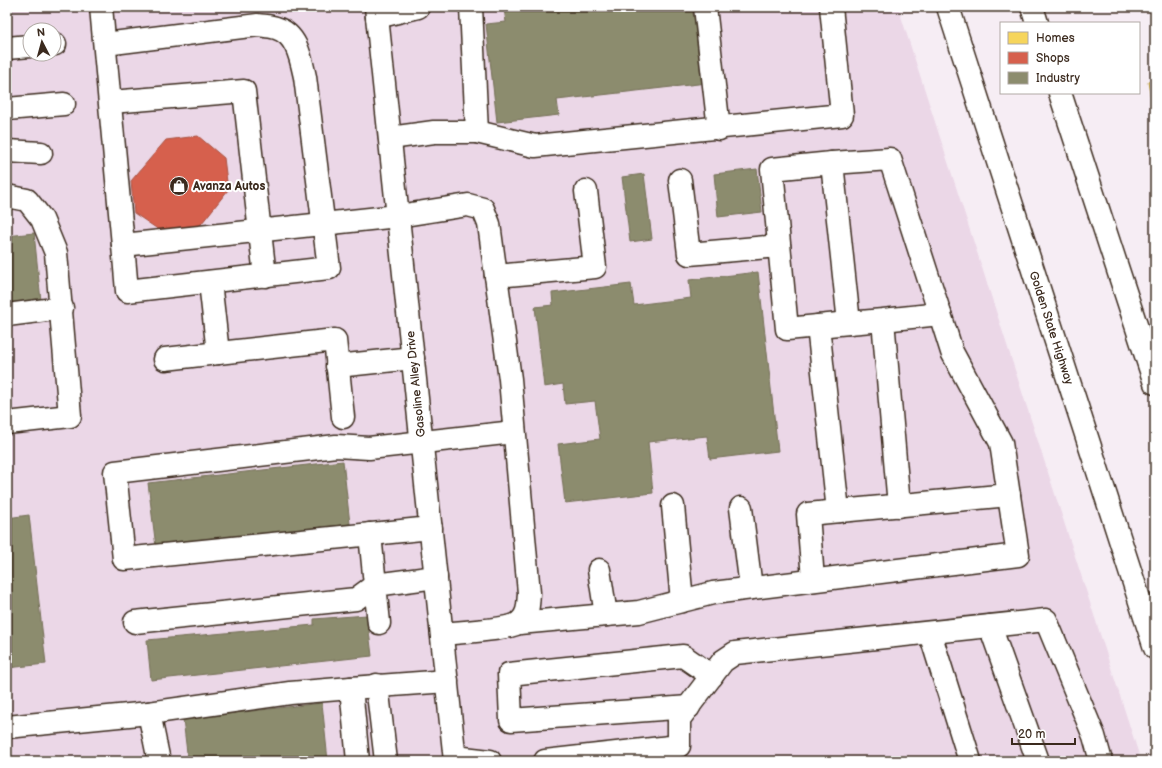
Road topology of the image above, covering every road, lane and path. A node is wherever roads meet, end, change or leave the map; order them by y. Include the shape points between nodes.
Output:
1 (101, 7) edge
2 (418, 7) edge
3 (471, 7) edge
4 (705, 7) edge
5 (831, 7) edge
6 (948, 7) edge
7 (1032, 7) edge
8 (376, 12) edge
9 (1037, 22) edge
10 (105, 44) junction
11 (22, 47) edge
12 (7, 48) edge
13 (1060, 94) edge
14 (111, 102) junction
15 (64, 104) dead end
16 (7, 109) edge
17 (720, 129) junction
18 (477, 132) junction
19 (390, 138) junction
20 (7, 151) edge
21 (40, 153) dead end
22 (832, 163) junction
23 (680, 180) dead end
24 (586, 191) dead end
25 (7, 196) edge
26 (398, 216) junction
27 (325, 224) junction
28 (260, 231) junction
29 (123, 245) junction
30 (779, 246) junction
31 (265, 276) junction
32 (496, 276) junction
33 (210, 282) junction
34 (62, 308) junction
35 (940, 314) junction
36 (7, 315) edge
37 (883, 320) junction
38 (849, 323) junction
39 (818, 326) junction
40 (218, 353) junction
41 (165, 358) dead end
42 (413, 358) junction
43 (337, 366) junction
44 (1155, 383) edge
45 (343, 417) dead end
46 (7, 423) edge
47 (514, 432) junction
48 (422, 443) junction
49 (1009, 496) junction
50 (673, 506) dead end
51 (900, 506) junction
52 (742, 508) dead end
53 (838, 511) junction
54 (431, 528) junction
55 (370, 534) junction
56 (599, 570) dead end
57 (436, 577) junction
58 (813, 580) junction
59 (375, 585) junction
60 (751, 588) junction
61 (682, 601) junction
62 (606, 615) junction
63 (135, 622) dead end
64 (379, 623) dead end
65 (519, 623) junction
66 (990, 626) junction
67 (930, 633) junction
68 (442, 634) junction
69 (1155, 648) edge
70 (712, 676) junction
71 (447, 681) junction
72 (377, 686) junction
73 (351, 688) junction
74 (689, 707) junction
75 (149, 713) junction
76 (7, 727) edge
77 (679, 754) edge
78 (455, 759) edge
79 (159, 761) edge
80 (358, 761) edge
81 (386, 761) edge
82 (490, 761) edge
83 (545, 761) edge
84 (970, 761) edge
85 (1038, 761) edge
86 (1101, 761) edge

1 - 10 main road
2 - 8 main road
3 - 18 main road
4 - 17 main road
5 - 17 main road via 842,116
6 - 69 main road, Golden State Highway
7 - 9 main road
8 - 19 main road, Gasoline Alley Drive
10 - 14 main road
10 - 27 main road via 258,25 277,28 291,37 300,54 305,77
11 - 12 main road
13 - 44 main road
14 - 28 main road via 244,90
14 - 29 main road
15 - 16 main road
17 - 18 main road via 535,146
18 - 19 main road via 434,132
19 - 26 main road, Gasoline Alley Drive
20 - 21 main road
22 - 30 main road via 772,169
22 - 35 main road via 890,160
22 - 38 main road
23 - 30 main road via 689,254
24 - 32 main road via 595,267
25 - 34 main road via 26,200 42,219 56,253
26 - 27 main road
26 - 32 main road via 468,205 483,209 489,224
26 - 42 main road, Gasoline Alley Drive
27 - 28 main road
27 - 31 main road via 329,268
28 - 29 main road
28 - 31 main road
29 - 33 main road via 128,291
30 - 39 main road via 786,329
31 - 33 main road
32 - 47 main road via 510,379
33 - 40 main road
34 - 36 main road
34 - 46 main road via 70,416
35 - 37 main road
35 - 49 main road via 952,352 1001,443
37 - 38 main road
37 - 51 main road
38 - 39 main road
39 - 53 main road
40 - 41 main road
40 - 43 main road via 335,340
42 - 43 main road
42 - 48 main road, Gasoline Alley Drive
43 - 45 main road
47 - 48 main road
47 - 65 main road via 529,593 528,611
48 - 54 main road, Gasoline Alley Drive
48 - 55 main road via 369,448 336,446 115,472 124,559
49 - 51 main road
49 - 58 main road via 1018,555
50 - 61 main road
51 - 53 main road
52 - 60 main road
53 - 58 main road via 808,514
54 - 55 main road
54 - 57 main road, Gasoline Alley Drive
55 - 59 main road
56 - 62 main road
57 - 59 main road
57 - 68 main road, Gasoline Alley Drive
58 - 60 main road
59 - 63 main road via 356,599
59 - 64 main road
60 - 61 main road via 713,593
61 - 62 main road via 639,612
62 - 65 main road
65 - 68 main road via 502,628
66 - 67 main road
66 - 85 main road
66 - 86 main road via 1046,620 1094,736
67 - 70 main road via 735,653 723,661
67 - 84 main road
68 - 71 main road, Gasoline Alley Drive
70 - 74 main road
70 - 74 main road via 683,656 509,674 511,720
71 - 72 main road
71 - 78 main road, Gasoline Alley Drive
72 - 73 main road
72 - 81 main road
73 - 75 main road via 290,693
73 - 80 main road
74 - 77 main road via 679,719
75 - 76 main road
75 - 79 main road
77 - 83 main road
78 - 82 main road

